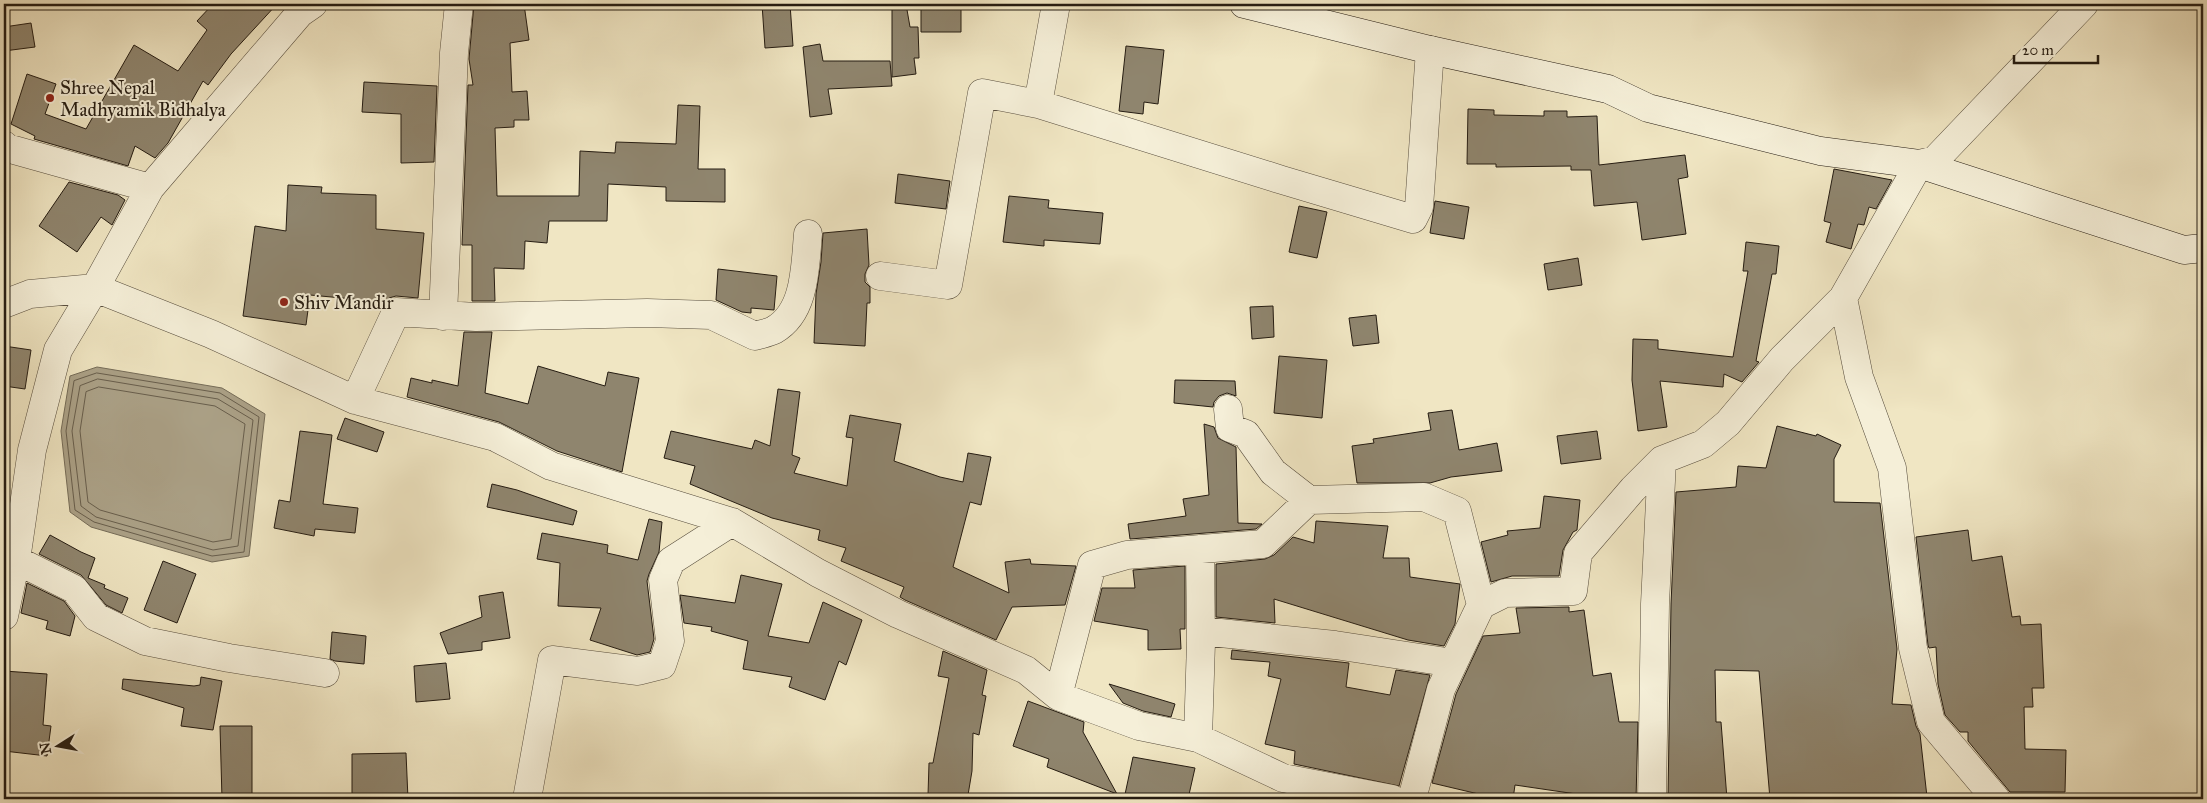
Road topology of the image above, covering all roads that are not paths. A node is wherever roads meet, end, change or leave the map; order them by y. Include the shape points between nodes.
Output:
1 (313, 4) edge
2 (459, 4) edge
3 (1056, 4) edge
4 (1244, 4) edge
5 (2084, 4) edge
6 (1430, 50) junction
7 (1038, 104) junction
8 (4, 145) edge
9 (1919, 164) junction
10 (150, 188) junction
11 (808, 234) dead end
12 (2203, 248) edge
13 (880, 276) dead end
14 (95, 288) junction
15 (1843, 298) junction
16 (4, 304) edge
17 (443, 316) junction
18 (355, 400) junction
19 (1228, 409) dead end
20 (1662, 460) junction
21 (1309, 500) junction
22 (732, 522) junction
23 (1200, 549) junction
24 (16, 560) junction
25 (1481, 605) junction
26 (4, 616) edge
27 (1201, 631) junction
28 (1453, 663) junction
29 (325, 673) dead end
30 (1058, 696) junction
31 (1198, 738) junction
32 (527, 799) edge
33 (1392, 799) edge
34 (1412, 799) edge
35 (1652, 799) edge
36 (1996, 799) edge

1 - 10 street via 300,13
2 - 17 street
3 - 7 street
4 - 6 street
5 - 9 street via 1935,160
6 - 7 street via 1419,207 1413,219
6 - 9 street via 1608,89 1648,108 1820,151
7 - 13 street via 982,93 948,285
8 - 10 street via 46,161
9 - 12 street via 2184,250
9 - 15 street
10 - 14 street
11 - 17 street via 803,286 791,314 774,330 755,336 711,315
14 - 16 street via 30,294
14 - 18 street via 212,334
14 - 24 street via 58,350 32,450
15 - 20 street via 1782,359 1728,423 1704,444
15 - 36 street via 1859,378 1892,468 1913,648 1931,722
17 - 18 street via 396,312
18 - 22 street via 495,437 551,466
19 - 21 street via 1230,428 1246,434 1273,472
20 - 25 street via 1578,553 1573,591 1505,594
20 - 35 street via 1655,604
21 - 23 street via 1263,544
21 - 25 street via 1424,497 1456,511
22 - 30 street via 818,573 898,614 1026,670
22 - 32 street via 671,561 663,580 670,641 662,665 638,671 552,660
23 - 27 street
23 - 30 street via 1128,555 1092,565
24 - 26 street
24 - 29 street via 74,589 96,617 146,641
25 - 28 street
27 - 28 street via 1335,645
27 - 31 street
28 - 34 street via 1441,689
30 - 31 street via 1139,726
31 - 33 street via 1283,778

